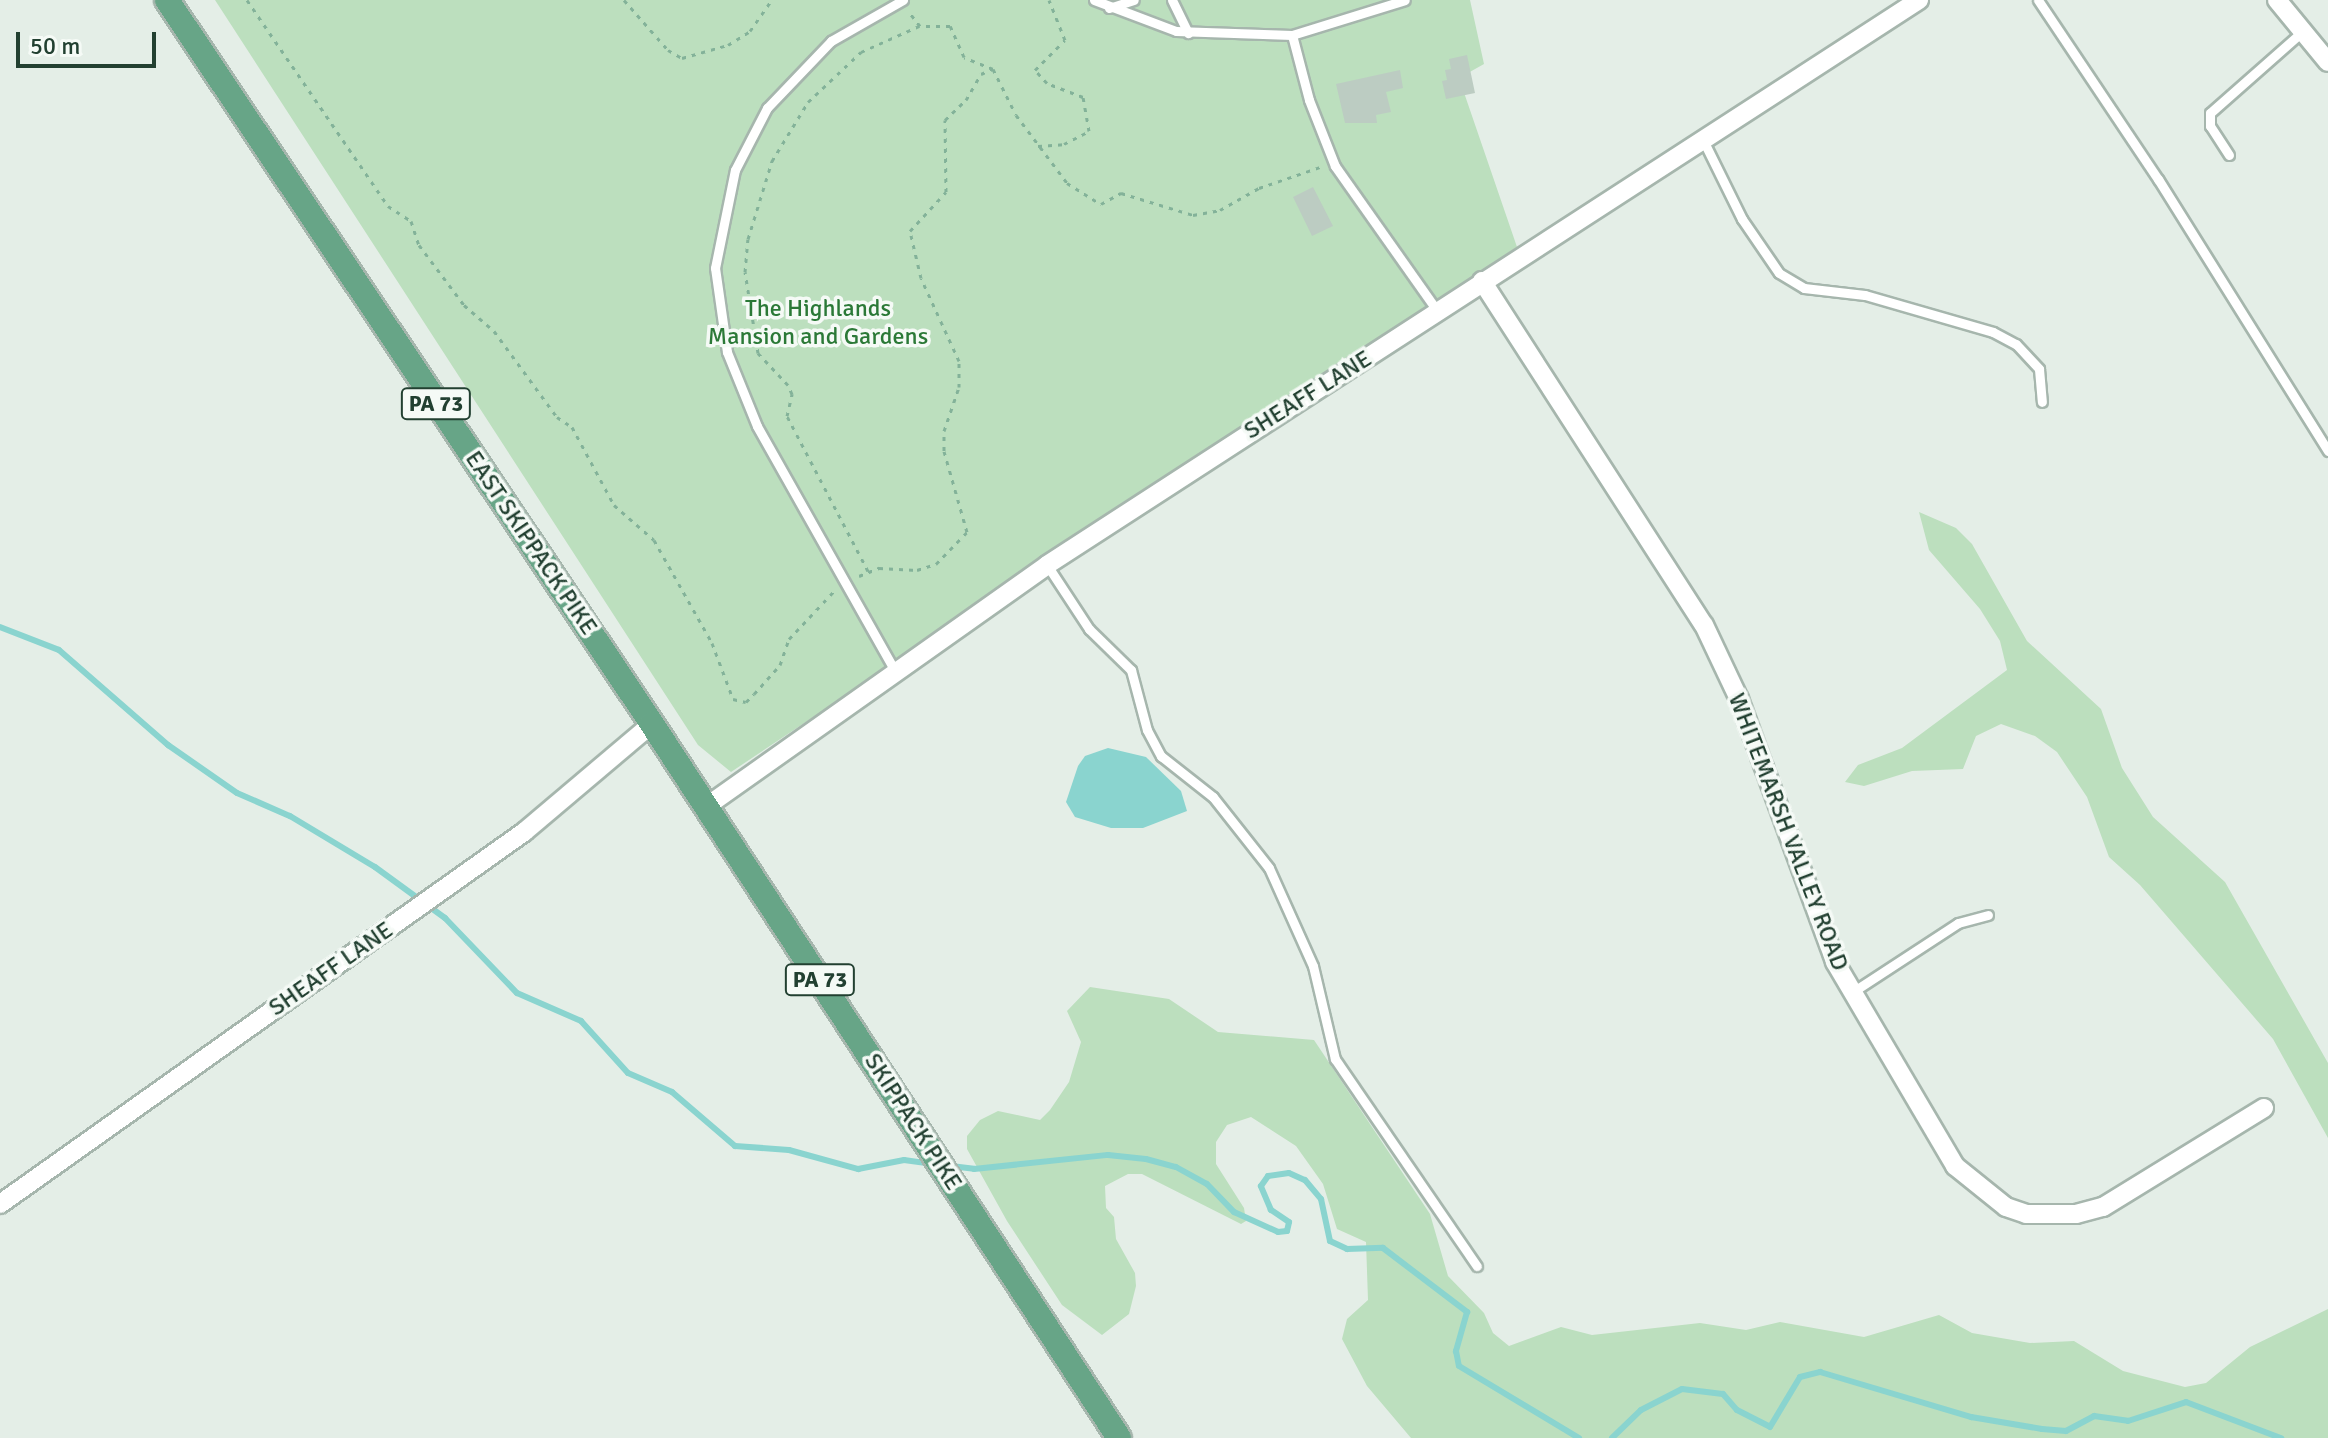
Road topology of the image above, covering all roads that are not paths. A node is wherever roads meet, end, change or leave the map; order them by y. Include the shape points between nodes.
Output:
1 (167, 0) edge
2 (903, 0) edge
3 (1094, 0) edge
4 (1134, 0) edge
5 (1172, 0) edge
6 (1405, 0) edge
7 (1919, 0) edge
8 (2038, 0) edge
9 (2277, 0) edge
10 (1109, 8) junction
11 (2302, 32) junction
12 (1188, 33) junction
13 (1292, 35) junction
14 (2328, 62) edge
15 (1702, 137) junction
16 (2229, 155) dead end
17 (1482, 281) junction
18 (1438, 312) junction
19 (2042, 402) dead end
20 (2328, 451) edge
21 (1047, 565) junction
22 (895, 671) junction
23 (652, 724) junction
24 (707, 806) junction
25 (1988, 915) dead end
26 (1851, 993) junction
27 (2264, 1108) dead end
28 (0, 1204) edge
29 (1477, 1266) dead end
30 (1119, 1438) edge

1 - 23 main road, EAST SKIPPACK PIKE / PA 73
2 - 22 lane via 831,41 767,108 735,170 715,268 727,352 757,426
3 - 10 lane
4 - 10 lane
5 - 12 lane
6 - 13 lane
7 - 15 street, SHEAFF LANE
8 - 20 lane via 2158,179
9 - 11 street
10 - 12 lane
11 - 14 street
11 - 16 lane via 2210,113 2210,126
12 - 13 lane
13 - 18 lane via 1333,162
15 - 17 street, SHEAFF LANE
15 - 19 lane via 1742,219 1779,273 1804,288 1865,295 1993,332 2016,344 2039,369
17 - 18 street, SHEAFF LANE
17 - 26 street, WHITEMARSH VALLEY ROAD via 1704,625 1739,699
18 - 21 street, SHEAFF LANE
21 - 22 street, SHEAFF LANE
21 - 29 lane via 1089,629 1131,670 1138,705 1161,756 1213,797 1269,868 1313,966 1335,1059
22 - 24 street, SHEAFF LANE
23 - 24 main road, EAST SKIPPACK PIKE / PA 73
23 - 28 street, SHEAFF LANE via 524,832
24 - 30 main road, SKIPPACK PIKE / PA 73
25 - 26 lane via 1958,923
26 - 27 street, WHITEMARSH VALLEY ROAD via 1955,1166 1988,1196 2026,1214 2054,1216 2103,1207

